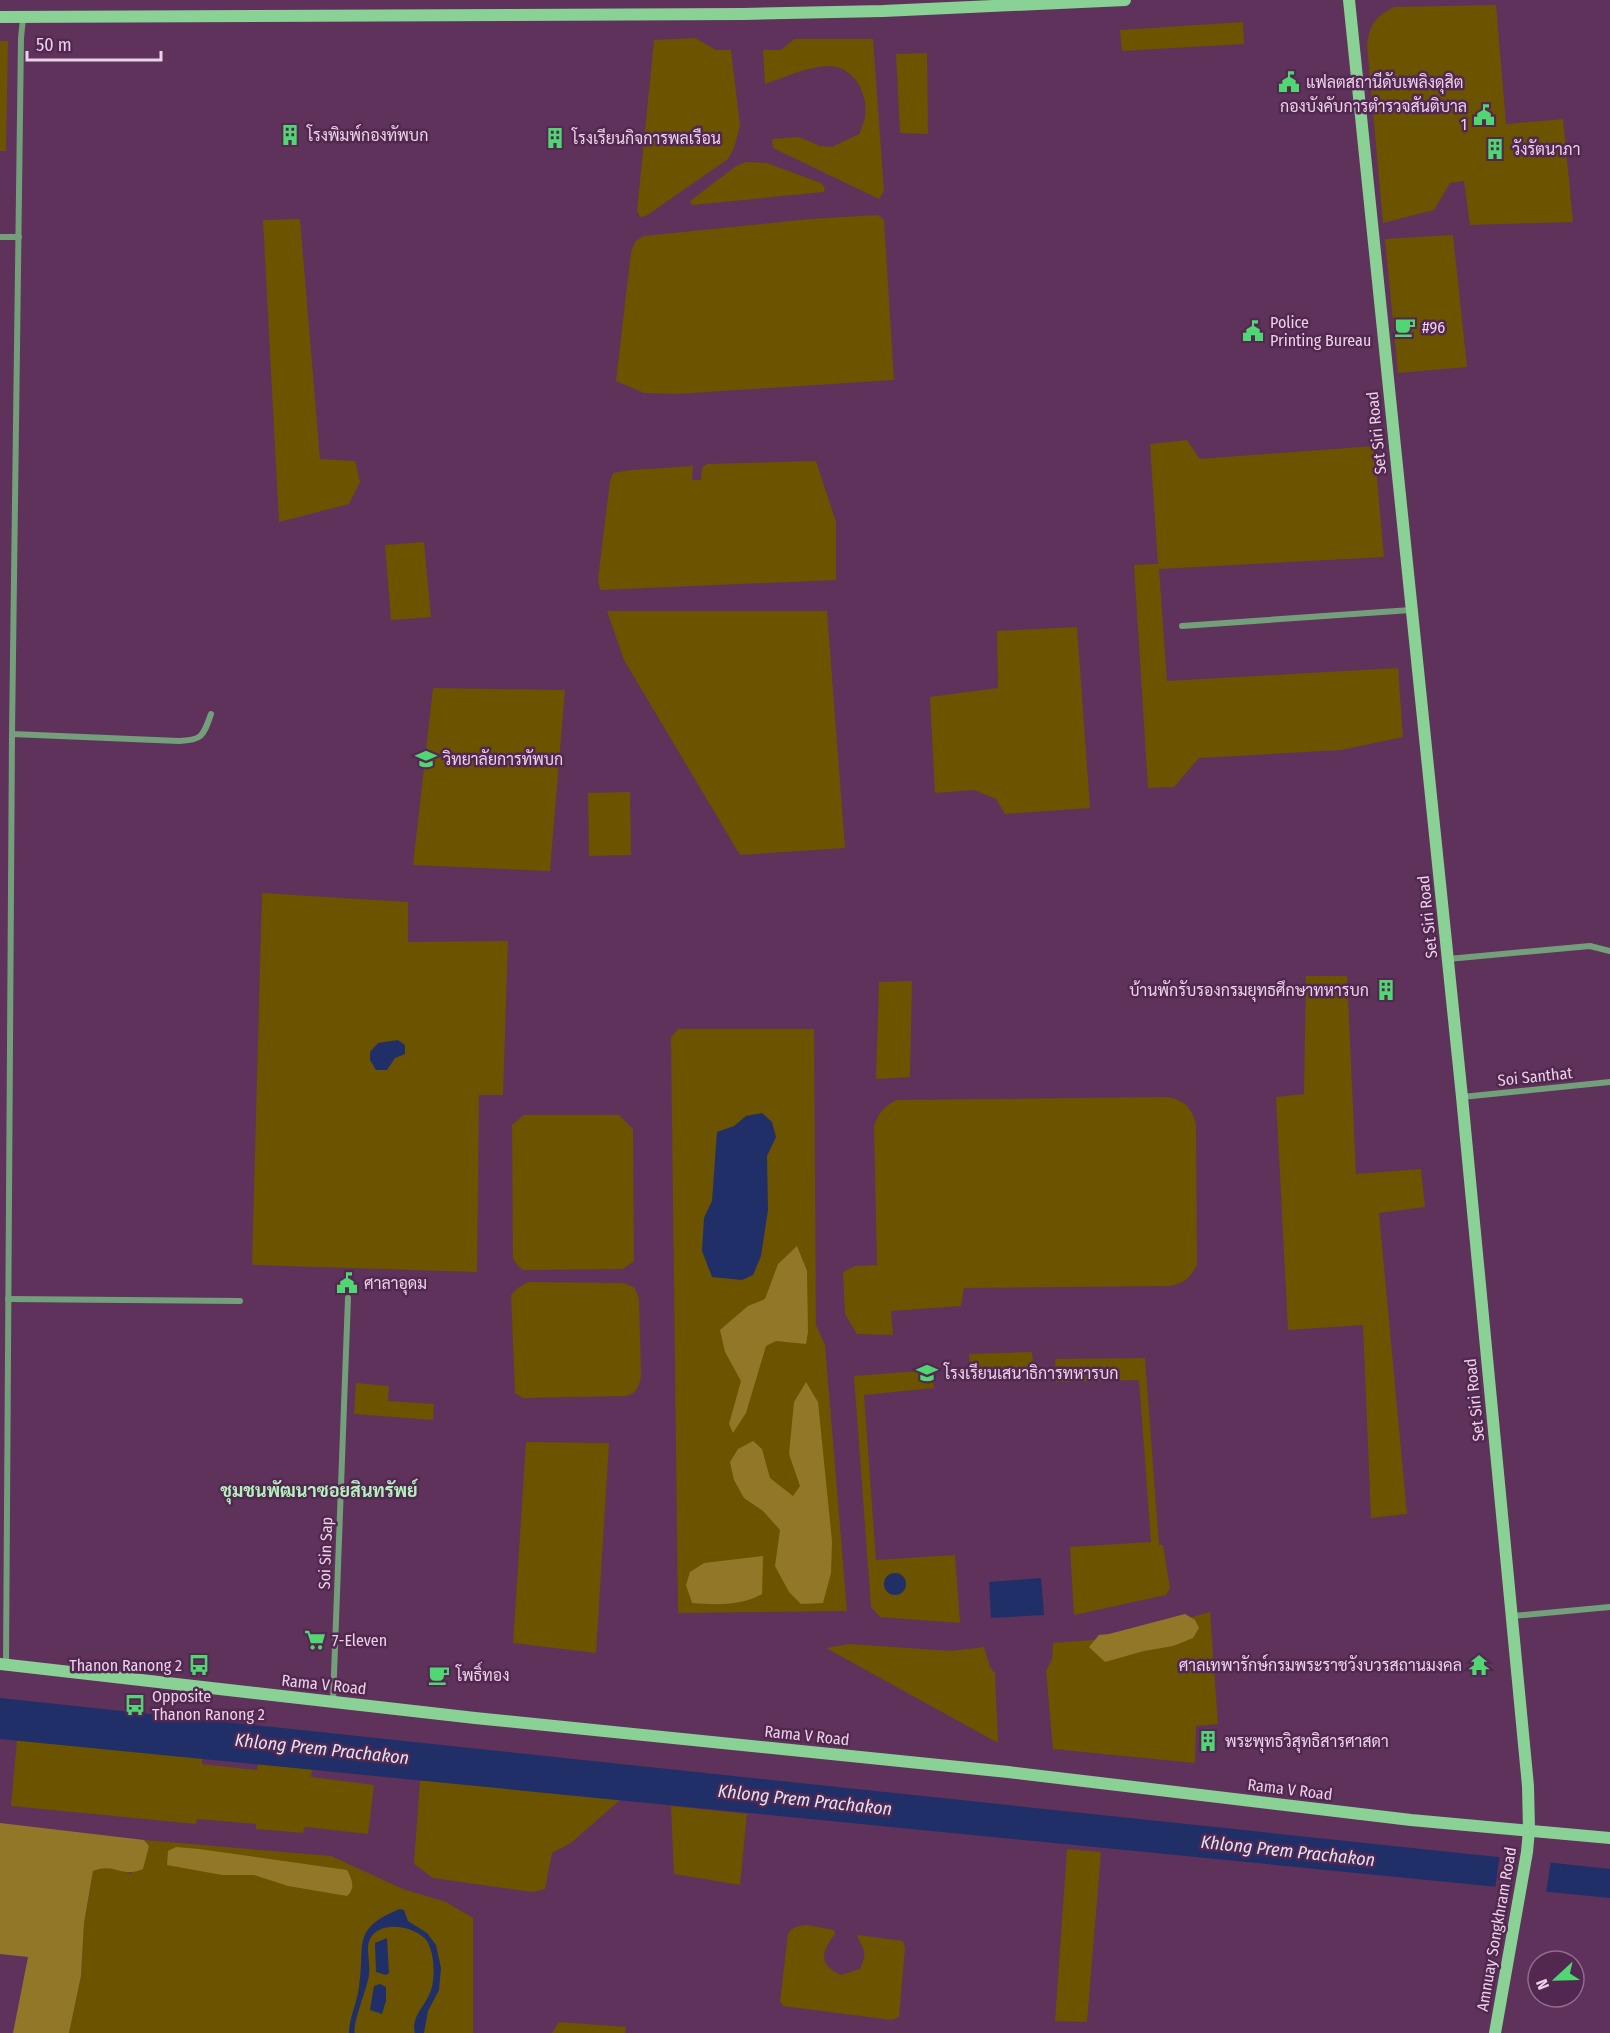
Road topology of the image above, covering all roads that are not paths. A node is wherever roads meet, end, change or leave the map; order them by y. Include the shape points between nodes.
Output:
1 (1125, 0) edge
2 (1349, 0) edge
3 (0, 17) edge
4 (23, 17) junction
5 (0, 237) edge
6 (19, 237) junction
7 (1411, 610) junction
8 (1182, 626) dead end
9 (211, 714) dead end
10 (12, 734) junction
11 (1610, 951) edge
12 (1448, 959) junction
13 (1610, 1082) edge
14 (1462, 1097) junction
15 (0, 1278) edge
16 (8, 1278) junction
17 (348, 1298) dead end
18 (8, 1299) junction
19 (240, 1301) dead end
20 (4, 1456) edge
21 (1610, 1607) edge
22 (1513, 1616) junction
23 (3, 1664) edge
24 (333, 1701) junction
25 (1529, 1830) junction
26 (1610, 1838) edge
27 (1495, 2033) edge

1 - 4 street via 744,14
2 - 7 street, Set Siri Road
3 - 4 street
4 - 6 street
5 - 6 street
6 - 10 street
7 - 8 street
7 - 12 street, Set Siri Road
9 - 10 street via 197,740
10 - 16 street
11 - 12 street via 1590,946
12 - 14 street, Set Siri Road
13 - 14 street, Soi Santhat
14 - 22 street, Set Siri Road
15 - 16 street
16 - 18 street
17 - 24 street, Soi Sin Sap
18 - 19 street
18 - 20 street
20 - 23 street
21 - 22 street
22 - 25 street, Set Siri Road
23 - 24 street, Rama V Road
24 - 25 street, Rama V Road
25 - 26 street, Rama V Road
25 - 27 street, Amnuay Songkhram Road

